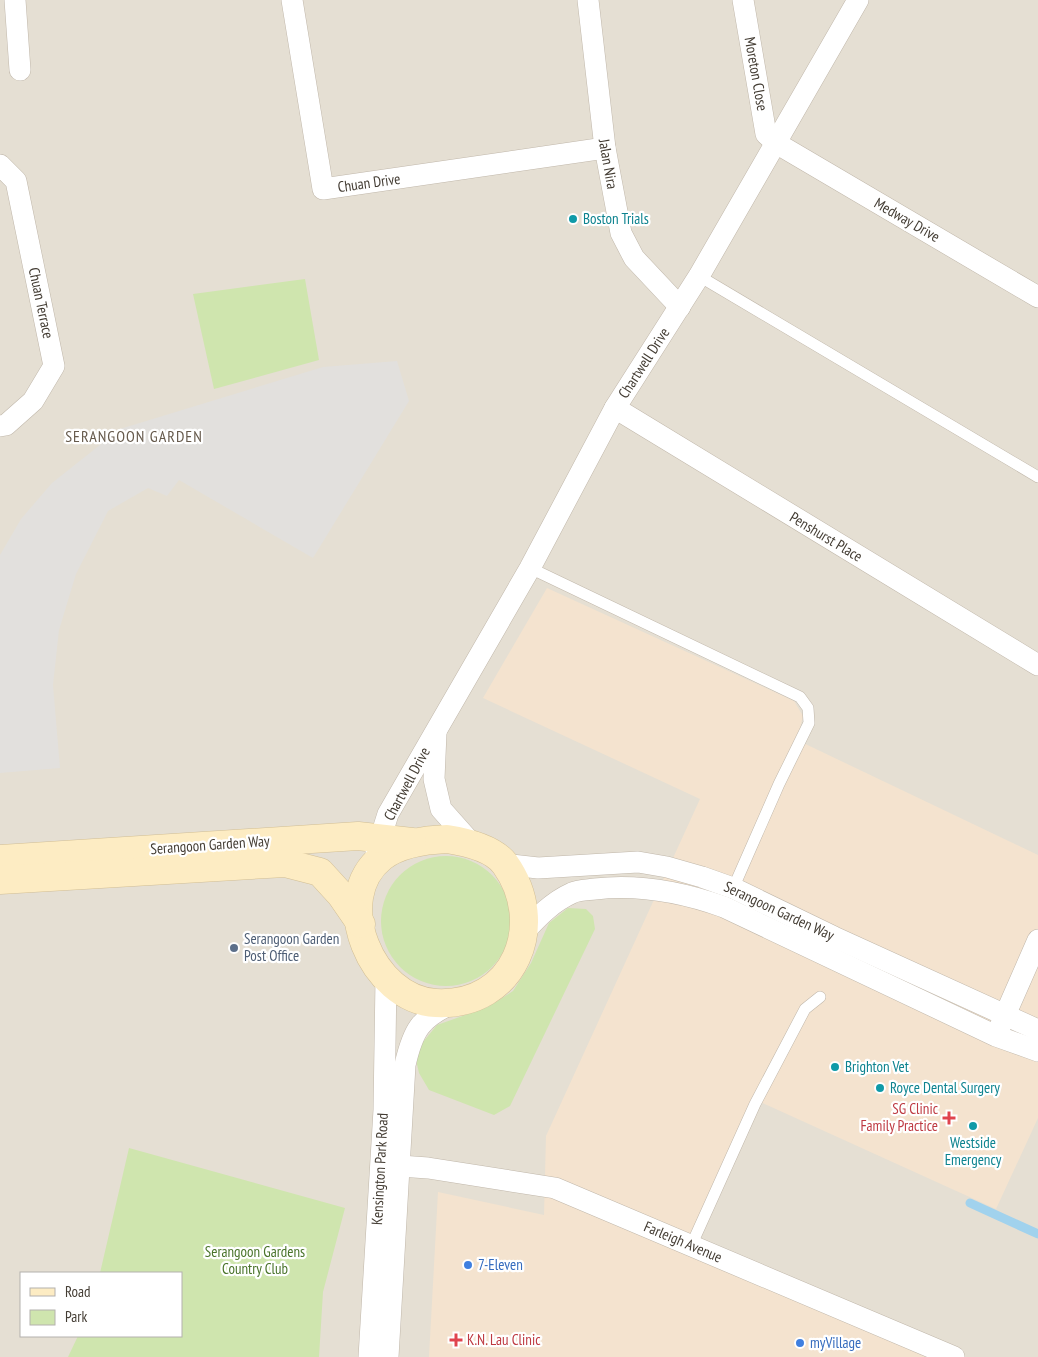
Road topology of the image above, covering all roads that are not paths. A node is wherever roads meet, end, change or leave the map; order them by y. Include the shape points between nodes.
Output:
1 (15, 0) edge
2 (292, 0) edge
3 (588, 0) edge
4 (743, 0) edge
5 (858, 0) edge
6 (20, 70) dead end
7 (776, 143) junction
8 (605, 148) junction
9 (0, 165) edge
10 (699, 276) junction
11 (1038, 297) edge
12 (680, 307) junction
13 (615, 408) junction
14 (0, 426) edge
15 (1038, 477) edge
16 (530, 568) junction
17 (1038, 665) edge
18 (436, 730) junction
19 (380, 838) junction
20 (420, 842) junction
21 (474, 845) junction
22 (0, 859) edge
23 (504, 864) junction
24 (372, 868) junction
25 (0, 880) edge
26 (698, 886) junction
27 (733, 888) junction
28 (724, 907) junction
29 (361, 924) junction
30 (524, 932) junction
31 (1038, 940) edge
32 (830, 947) junction
33 (386, 980) junction
34 (820, 997) dead end
35 (452, 1003) junction
36 (1004, 1016) junction
37 (1038, 1030) edge
38 (996, 1036) junction
39 (1038, 1051) edge
40 (400, 1166) junction
41 (691, 1246) junction
42 (369, 1357) edge
43 (388, 1357) edge
44 (954, 1357) edge

1 - 6 street
2 - 8 street, Chuan Drive via 323,190
3 - 8 street, Jalan Nira
4 - 7 street, Moreton Close via 766,134
5 - 7 street, Chartwell Drive
7 - 10 street, Chartwell Drive
7 - 11 street, Medway Drive
8 - 12 street, Jalan Nira via 621,233 634,258
9 - 14 street, Chuan Terrace via 16,181 54,366 34,401 6,425
10 - 12 street, Chartwell Drive
10 - 15 lane
12 - 13 street, Chartwell Drive
13 - 16 street, Chartwell Drive
13 - 17 street, Penshurst Place
16 - 18 street, Chartwell Drive
16 - 27 lane via 800,697 808,708 810,723
18 - 19 street, Chartwell Drive via 388,814
18 - 21 street, Chartwell Drive via 434,779 441,809
19 - 20 street, Serangoon Garden Way
19 - 22 street, Serangoon Garden Way via 358,836
19 - 24 street, Chartwell Drive
20 - 21 street via 447,839
20 - 24 street via 393,850
21 - 23 street
23 - 26 street, Serangoon Garden Way via 538,868 638,862 667,867
23 - 30 street via 520,897
24 - 29 street via 362,885 358,904
25 - 29 street, Serangoon Garden Way via 285,863 320,872
26 - 27 street, Serangoon Garden Way
26 - 28 street, Serangoon Garden Way
26 - 30 street, Serangoon Garden Way via 573,892 544,910
27 - 28 lane
27 - 32 street, Serangoon Garden Way
28 - 32 street, Serangoon Garden Way
29 - 33 street via 369,954
30 - 35 street via 515,961 496,984 476,997
31 - 36 street
32 - 36 street, Serangoon Garden Way
32 - 38 street, Serangoon Garden Way
33 - 35 street via 417,999
33 - 42 street, Kensington Park Road via 384,1110
34 - 41 lane via 805,1009 755,1104
35 - 40 street, Kensington Park Road via 435,1011 418,1026 411,1040 405,1065
36 - 37 street, Serangoon Garden Way
36 - 38 street
38 - 39 street, Serangoon Garden Way
40 - 41 street, Farleigh Avenue via 555,1188
40 - 43 street, Kensington Park Road
41 - 44 street, Farleigh Avenue

